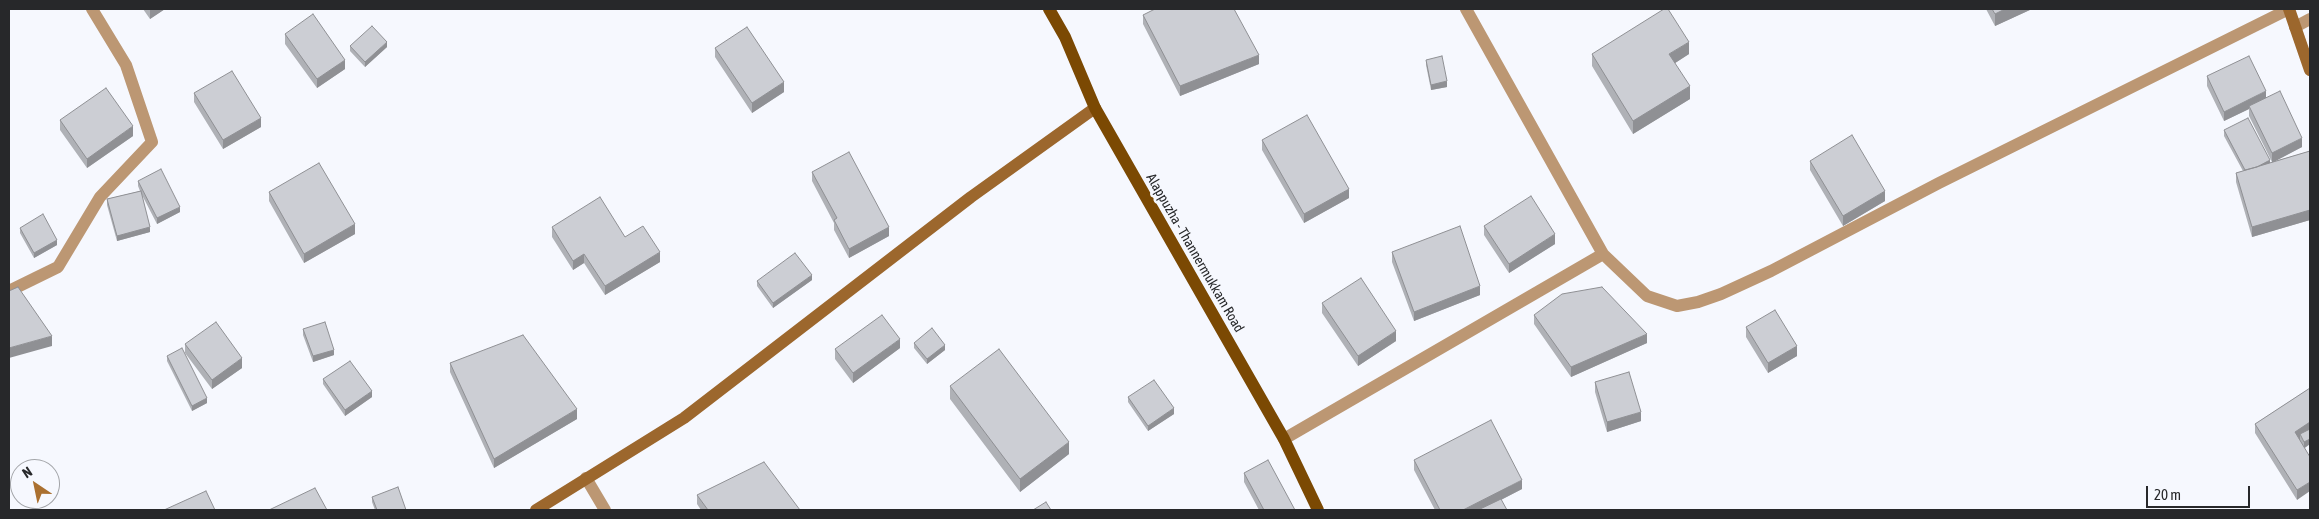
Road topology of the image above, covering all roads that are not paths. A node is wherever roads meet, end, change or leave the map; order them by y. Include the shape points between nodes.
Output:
1 (92, 9) edge
2 (1050, 9) edge
3 (1466, 9) edge
4 (2289, 9) edge
5 (2310, 19) edge
6 (2294, 27) junction
7 (2310, 70) edge
8 (1095, 108) junction
9 (1603, 254) junction
10 (9, 291) edge
11 (1284, 439) junction
12 (586, 478) junction
13 (536, 510) edge
14 (605, 510) edge
15 (1318, 510) edge

1 - 10 street via 126,65 152,142 100,196 58,267
2 - 8 main road, Alappuzha - Thannermukkam Road
3 - 9 street
4 - 6 main road
4 - 9 street via 1722,294 1688,305 1667,304 1638,289
5 - 6 street
6 - 7 main road
8 - 11 main road, Alappuzha - Thannermukkam Road
8 - 12 main road via 971,197 684,418
9 - 11 street
11 - 15 main road, Alappuzha - Thannermukkam Road
12 - 13 main road
12 - 14 street

